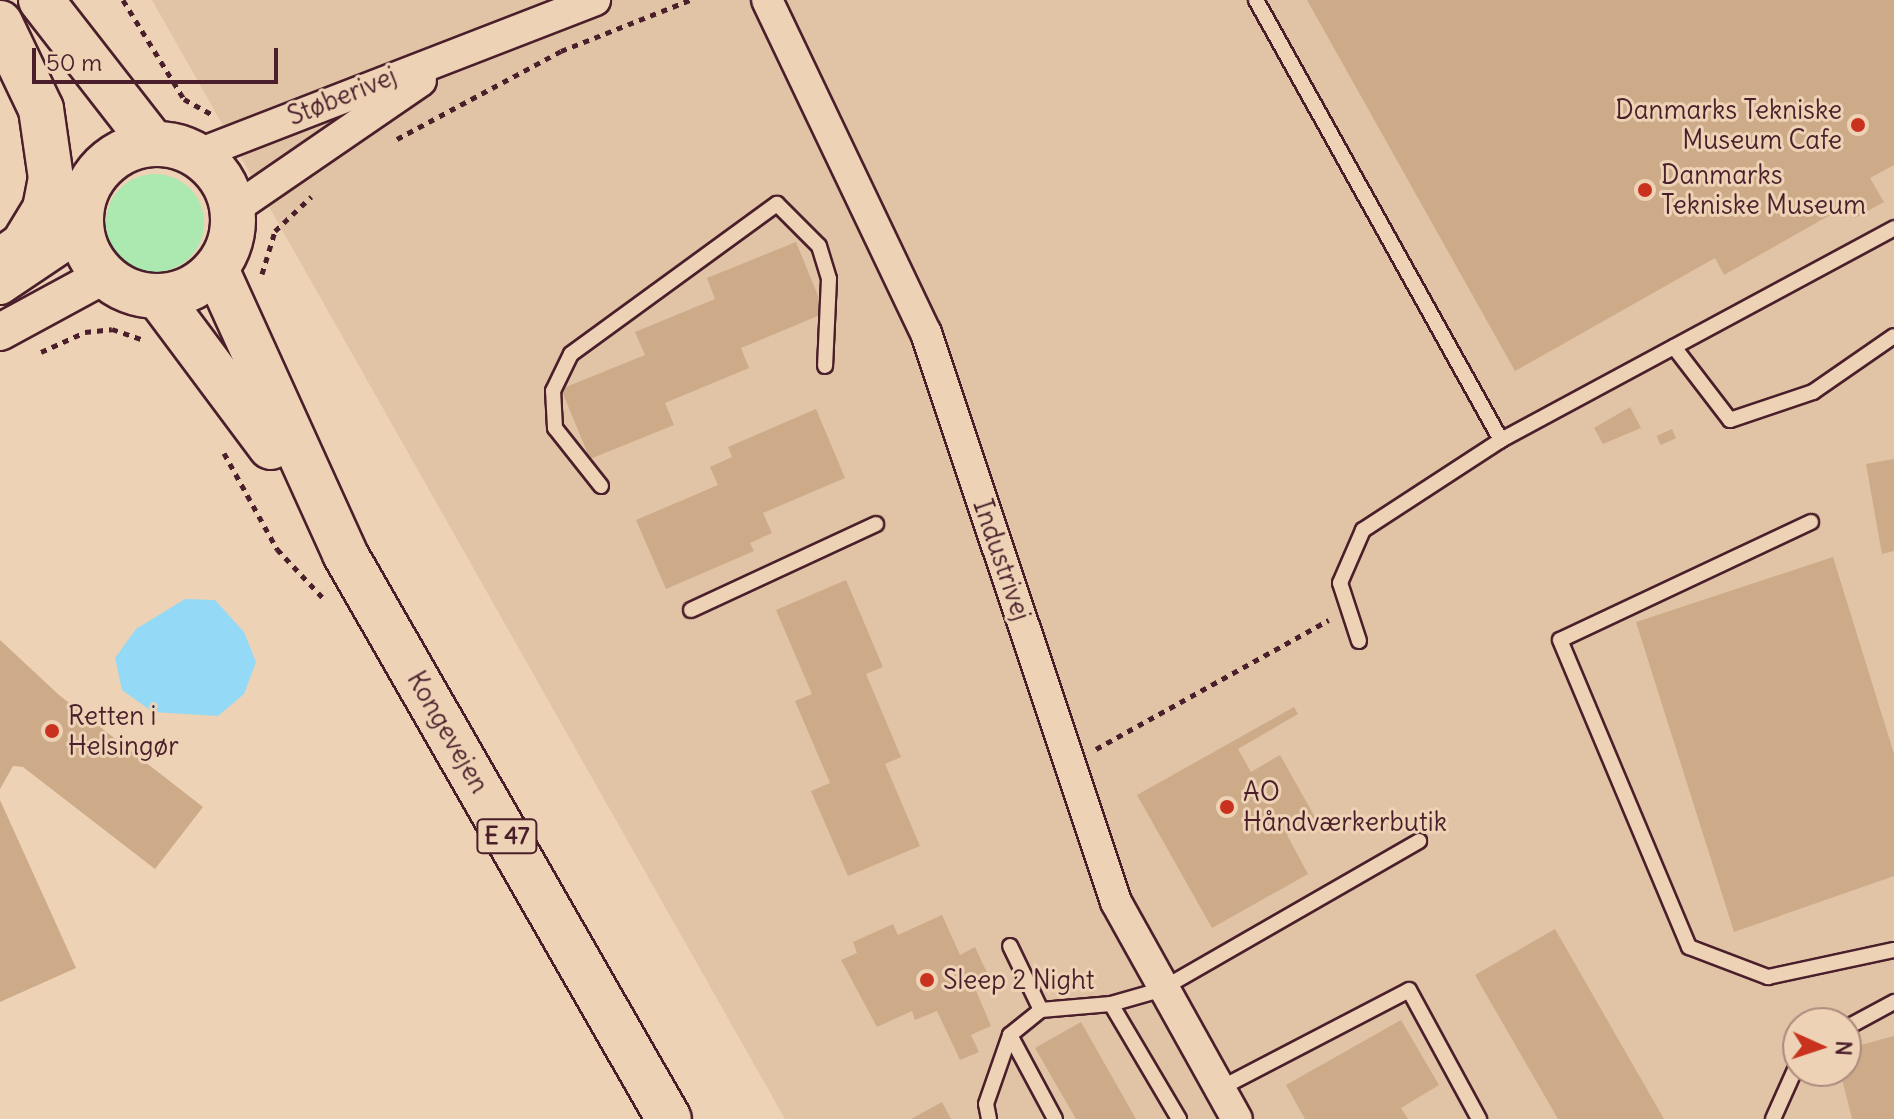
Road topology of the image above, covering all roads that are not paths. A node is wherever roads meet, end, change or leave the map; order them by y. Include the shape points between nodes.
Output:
1 (17, 0) edge
2 (41, 0) edge
3 (592, 0) edge
4 (767, 0) edge
5 (1256, 0) edge
6 (0, 23) edge
7 (488, 41) junction
8 (153, 144) junction
9 (196, 155) junction
10 (94, 178) junction
11 (233, 210) junction
12 (1894, 228) edge
13 (82, 231) junction
14 (0, 261) edge
15 (216, 269) junction
16 (105, 275) junction
17 (0, 286) edge
18 (159, 297) junction
19 (0, 332) edge
20 (1894, 336) edge
21 (1674, 347) junction
22 (825, 366) dead end
23 (1501, 440) junction
24 (601, 486) dead end
25 (1811, 522) dead end
26 (876, 524) dead end
27 (345, 554) junction
28 (691, 610) dead end
29 (1359, 641) dead end
30 (1419, 841) dead end
31 (1010, 946) dead end
32 (1894, 950) edge
33 (1160, 990) junction
34 (1894, 1002) edge
35 (1111, 1004) junction
36 (1041, 1010) junction
37 (1862, 1019) edge
38 (1010, 1035) junction
39 (1787, 1087) edge
40 (1219, 1089) junction
41 (669, 1119) edge
42 (989, 1119) edge
43 (1055, 1119) edge
44 (1179, 1119) edge
45 (1237, 1119) edge
46 (1479, 1119) edge
47 (1773, 1119) edge

1 - 10 main road
2 - 8 main road
3 - 7 street, Støberivej
4 - 33 street, Industrivej via 926,333 1116,902
5 - 23 lane
6 - 14 main road via 41,109 51,147 45,209 23,245
7 - 9 street, Støberivej
7 - 11 street, Støberivej via 373,109
8 - 9 main road
8 - 10 main road via 120,154
9 - 11 main road via 221,178
10 - 13 main road
11 - 15 main road via 230,241
12 - 21 lane
13 - 16 main road
13 - 17 street
15 - 18 main road via 201,283
15 - 27 main road, Kongevejen / E 47
16 - 18 main road
16 - 19 street
18 - 27 main road, Kongevejen / E 47
20 - 21 lane via 1813,392 1730,420
21 - 23 lane
22 - 24 lane via 829,279 819,246 777,204 571,354 553,391 555,428
23 - 29 lane via 1363,530 1340,583
25 - 32 lane via 1560,640 1689,947 1768,977
26 - 28 lane
27 - 41 main road, Kongevejen / E 47
30 - 33 lane
31 - 36 lane
33 - 35 lane
33 - 40 street, Industrivej
34 - 37 lane
35 - 36 lane
35 - 44 lane
36 - 38 lane
38 - 42 lane via 986,1104
38 - 43 lane
39 - 47 lane
40 - 45 street, Industrivej
40 - 46 lane via 1409,990

